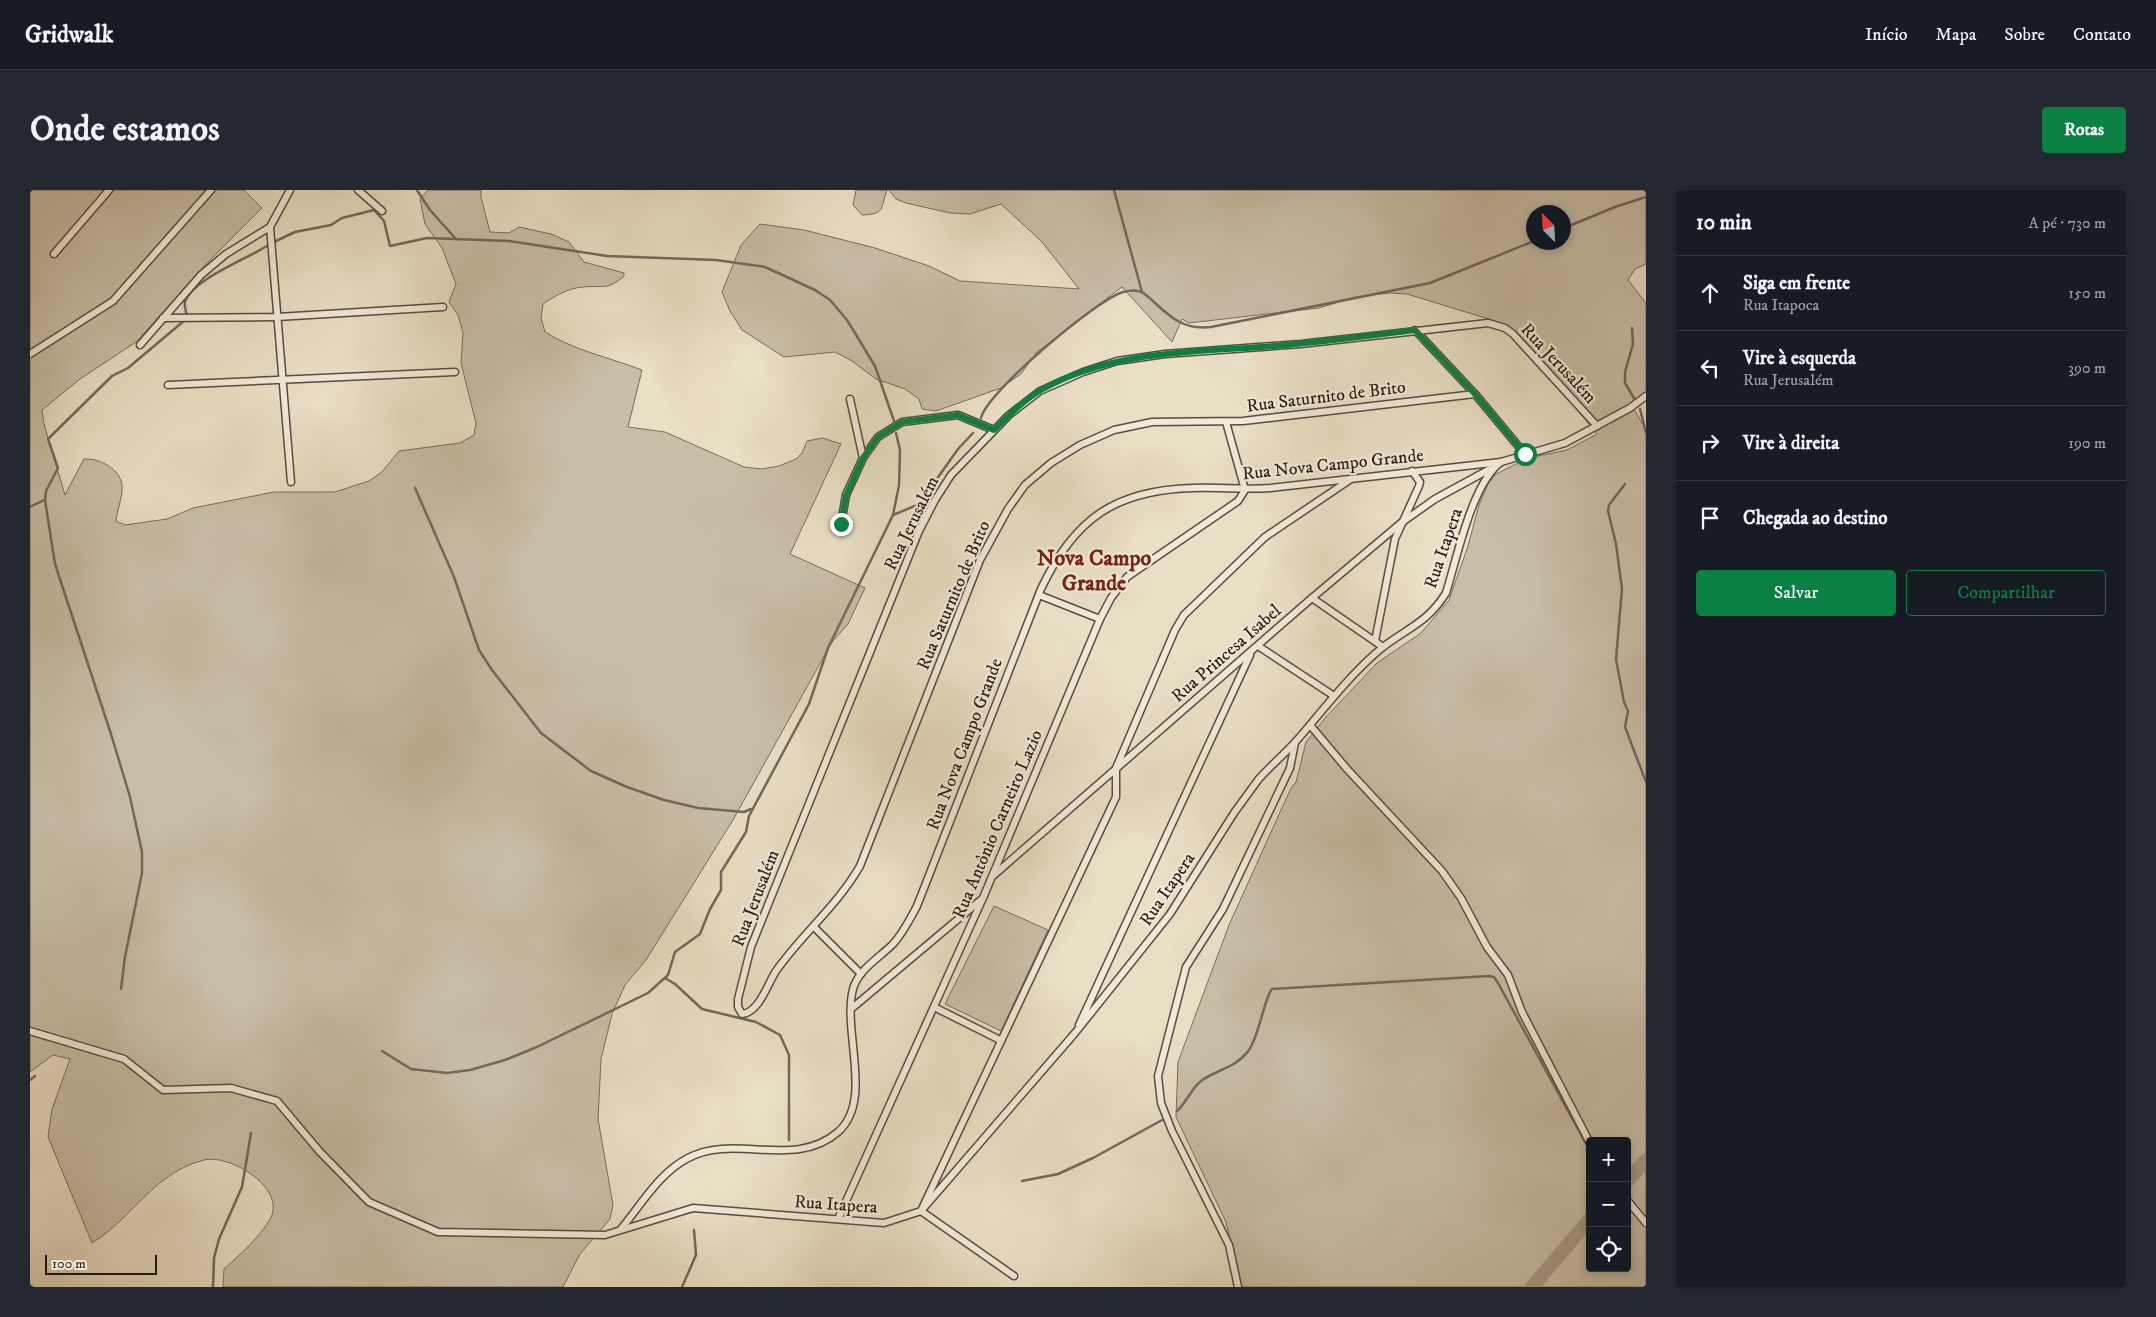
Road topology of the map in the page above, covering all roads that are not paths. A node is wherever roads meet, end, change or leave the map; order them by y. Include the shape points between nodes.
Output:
1 (109, 190) edge
2 (211, 190) edge
3 (290, 190) edge
4 (358, 190) edge
5 (382, 211) dead end
6 (270, 227) junction
7 (54, 254) dead end
8 (443, 307) dead end
9 (277, 317) junction
10 (163, 318) junction
11 (1415, 330) junction
12 (140, 346) dead end
13 (30, 354) edge
14 (455, 372) dead end
15 (282, 380) junction
16 (168, 384) dead end
17 (1475, 394) junction
18 (1646, 396) edge
19 (850, 399) dead end
20 (1226, 422) junction
21 (1598, 426) junction
22 (994, 430) junction
23 (1525, 454) junction
24 (863, 458) junction
25 (1501, 462) junction
26 (1493, 468) junction
27 (1412, 471) junction
28 (1352, 478) junction
29 (291, 482) dead end
30 (1244, 490) junction
31 (1402, 523) junction
32 (841, 524) dead end
33 (1039, 595) junction
34 (1312, 598) junction
35 (1100, 619) junction
36 (1375, 641) junction
37 (1258, 646) junction
38 (1383, 648) junction
39 (1252, 652) junction
40 (1334, 696) junction
41 (1310, 725) junction
42 (1295, 742) junction
43 (1116, 768) junction
44 (992, 878) junction
45 (983, 898) junction
46 (814, 927) junction
47 (861, 974) junction
48 (934, 1007) junction
49 (851, 1009) junction
50 (742, 1014) joint
51 (30, 1031) edge
52 (1075, 1033) junction
53 (1000, 1040) junction
54 (1587, 1137) edge
55 (1631, 1205) edge
56 (921, 1211) junction
57 (838, 1219) junction
58 (1646, 1223) edge
59 (620, 1230) junction
60 (1014, 1276) dead end
61 (1238, 1287) edge

1 - 7 street
2 - 13 street via 113,301
3 - 6 street
4 - 5 street
6 - 9 street
6 - 10 street via 226,254
8 - 9 street
9 - 10 street
9 - 15 street
10 - 12 street
11 - 17 street
11 - 21 street, Rua Jerusalém via 1488,323 1505,328
11 - 22 street, Rua Jerusalém via 1117,361 1040,391
14 - 15 street
15 - 16 street
15 - 29 street
17 - 20 street, Rua Saturnito de Brito
17 - 23 street
18 - 21 street, Rua Itapera
19 - 24 street
20 - 30 street
20 - 46 street, Rua Saturnito de Brito via 1152,422 1114,430 1051,463 1026,485 1008,509 980,560 860,866
21 - 23 street, Rua Itapera via 1565,443
22 - 24 street via 958,415 902,422 878,437
22 - 50 street, Rua Jerusalém via 951,475 919,531 751,947 738,999
23 - 25 street, Rua Itapera
24 - 32 street via 846,496
25 - 26 street, Rua Itapera
25 - 27 street, Rua Nova Campo Grande
26 - 31 street, Rua Princesa Isabel via 1435,499
26 - 38 street, Rua Itapera via 1476,496 1446,594 1428,617
27 - 28 street, Rua Nova Campo Grande
27 - 31 street via 1419,486
28 - 30 street, Rua Nova Campo Grande
28 - 43 street via 1266,537 1184,615
30 - 33 street, Rua Nova Campo Grande via 1190,488 1129,498 1107,508 1085,523 1067,543
30 - 35 street, Rua Antônio Carneiro Lazio via 1238,501 1127,577 1110,598
31 - 34 street, Rua Princesa Isabel
31 - 36 street via 1395,539
33 - 35 street
33 - 47 street, Rua Nova Campo Grande via 917,906 898,937
34 - 36 street
34 - 37 street, Rua Princesa Isabel
35 - 44 street, Rua Antônio Carneiro Lazio
36 - 38 street
37 - 39 street, Rua Princesa Isabel
37 - 40 street
38 - 40 street, Rua Itapera
39 - 43 street, Rua Princesa Isabel
39 - 52 street
40 - 41 street, Rua Itapera
41 - 42 street, Rua Itapera
41 - 54 street via 1442,871 1461,898 1486,947 1508,975 1522,1012
42 - 52 street, Rua Itapera via 1258,780 1170,914
42 - 61 street via 1290,768 1223,909 1186,967 1158,1076 1161,1103 1229,1245
43 - 44 street, Rua Princesa Isabel
43 - 53 street via 1116,797
44 - 45 street, Rua Antônio Carneiro Lazio
45 - 48 street, Rua Antônio Carneiro Lazio
45 - 49 street
46 - 47 street
46 - 50 street, Rua Saturnito de Brito via 780,964 755,1008 748,1014
47 - 49 street, Rua Nova Campo Grande via 853,988
48 - 53 street
48 - 57 street, Rua Antônio Carneiro Lazio
49 - 59 street, Rua Nova Campo Grande via 854,1106 838,1132 824,1142 804,1149 719,1149 688,1158 669,1170
51 - 59 street, Rua Itapera via 124,1059 163,1090 231,1088 277,1101 320,1152 369,1202 438,1232 605,1235
52 - 56 street, Rua Itapera
53 - 56 street
55 - 58 street
56 - 57 street, Rua Itapera via 884,1223
56 - 60 street
57 - 59 street, Rua Itapera via 693,1208

